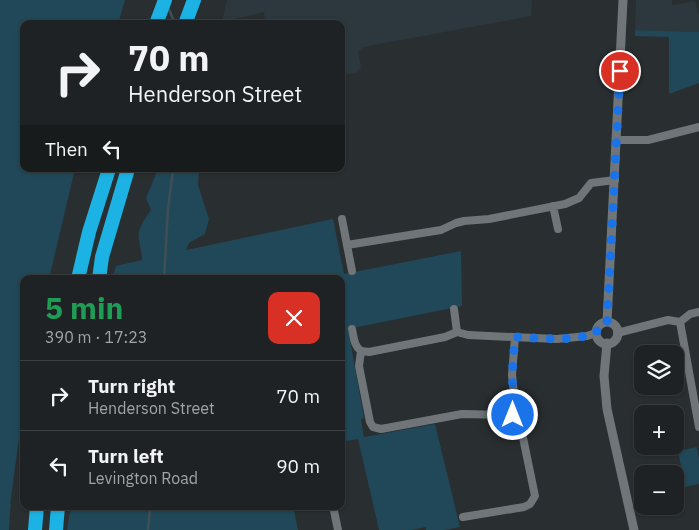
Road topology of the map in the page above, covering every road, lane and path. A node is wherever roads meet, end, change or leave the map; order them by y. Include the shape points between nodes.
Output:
1 (157, 0) edge
2 (165, 0) edge
3 (623, 0) edge
4 (188, 9) edge
5 (158, 20) edge
6 (158, 20) edge
7 (181, 20) edge
8 (699, 127) edge
9 (616, 140) junction
10 (108, 172) edge
11 (127, 172) edge
12 (615, 180) junction
13 (553, 206) junction
14 (342, 219) dead end
15 (558, 229) dead end
16 (347, 245) junction
17 (352, 271) dead end
18 (79, 275) edge
19 (100, 275) edge
20 (454, 309) dead end
21 (699, 312) edge
22 (607, 322) junction
23 (680, 322) junction
24 (352, 329) dead end
25 (457, 332) junction
26 (596, 333) junction
27 (617, 333) junction
28 (515, 337) junction
29 (607, 344) junction
30 (361, 352) junction
31 (696, 397) edge
32 (513, 415) junction
33 (699, 427) edge
34 (37, 510) edge
35 (58, 510) edge
36 (334, 510) edge
37 (464, 517) dead end
38 (35, 530) edge
39 (56, 530) edge
40 (338, 530) edge
41 (634, 530) edge

1 - 5 highway
2 - 6 highway
3 - 9 street
4 - 7 highway
8 - 9 street via 648,140
9 - 12 street
10 - 18 highway
11 - 19 highway
12 - 13 street via 591,183 579,198
12 - 22 street
13 - 15 street
13 - 16 street via 456,222 441,230
14 - 16 street
16 - 17 street
20 - 25 street
21 - 23 street
22 - 26 street via 599,325
22 - 27 street
23 - 27 street via 668,320
23 - 31 street
24 - 30 street via 354,342
25 - 28 street
25 - 30 street
26 - 28 street via 571,338
26 - 29 street via 599,341
27 - 29 street
28 - 32 street
29 - 41 street via 606,400
30 - 32 street via 359,366 370,422 377,428 462,414
31 - 33 street
32 - 37 street via 523,436 534,490 532,501 524,506
34 - 38 highway
35 - 39 highway
36 - 40 street

